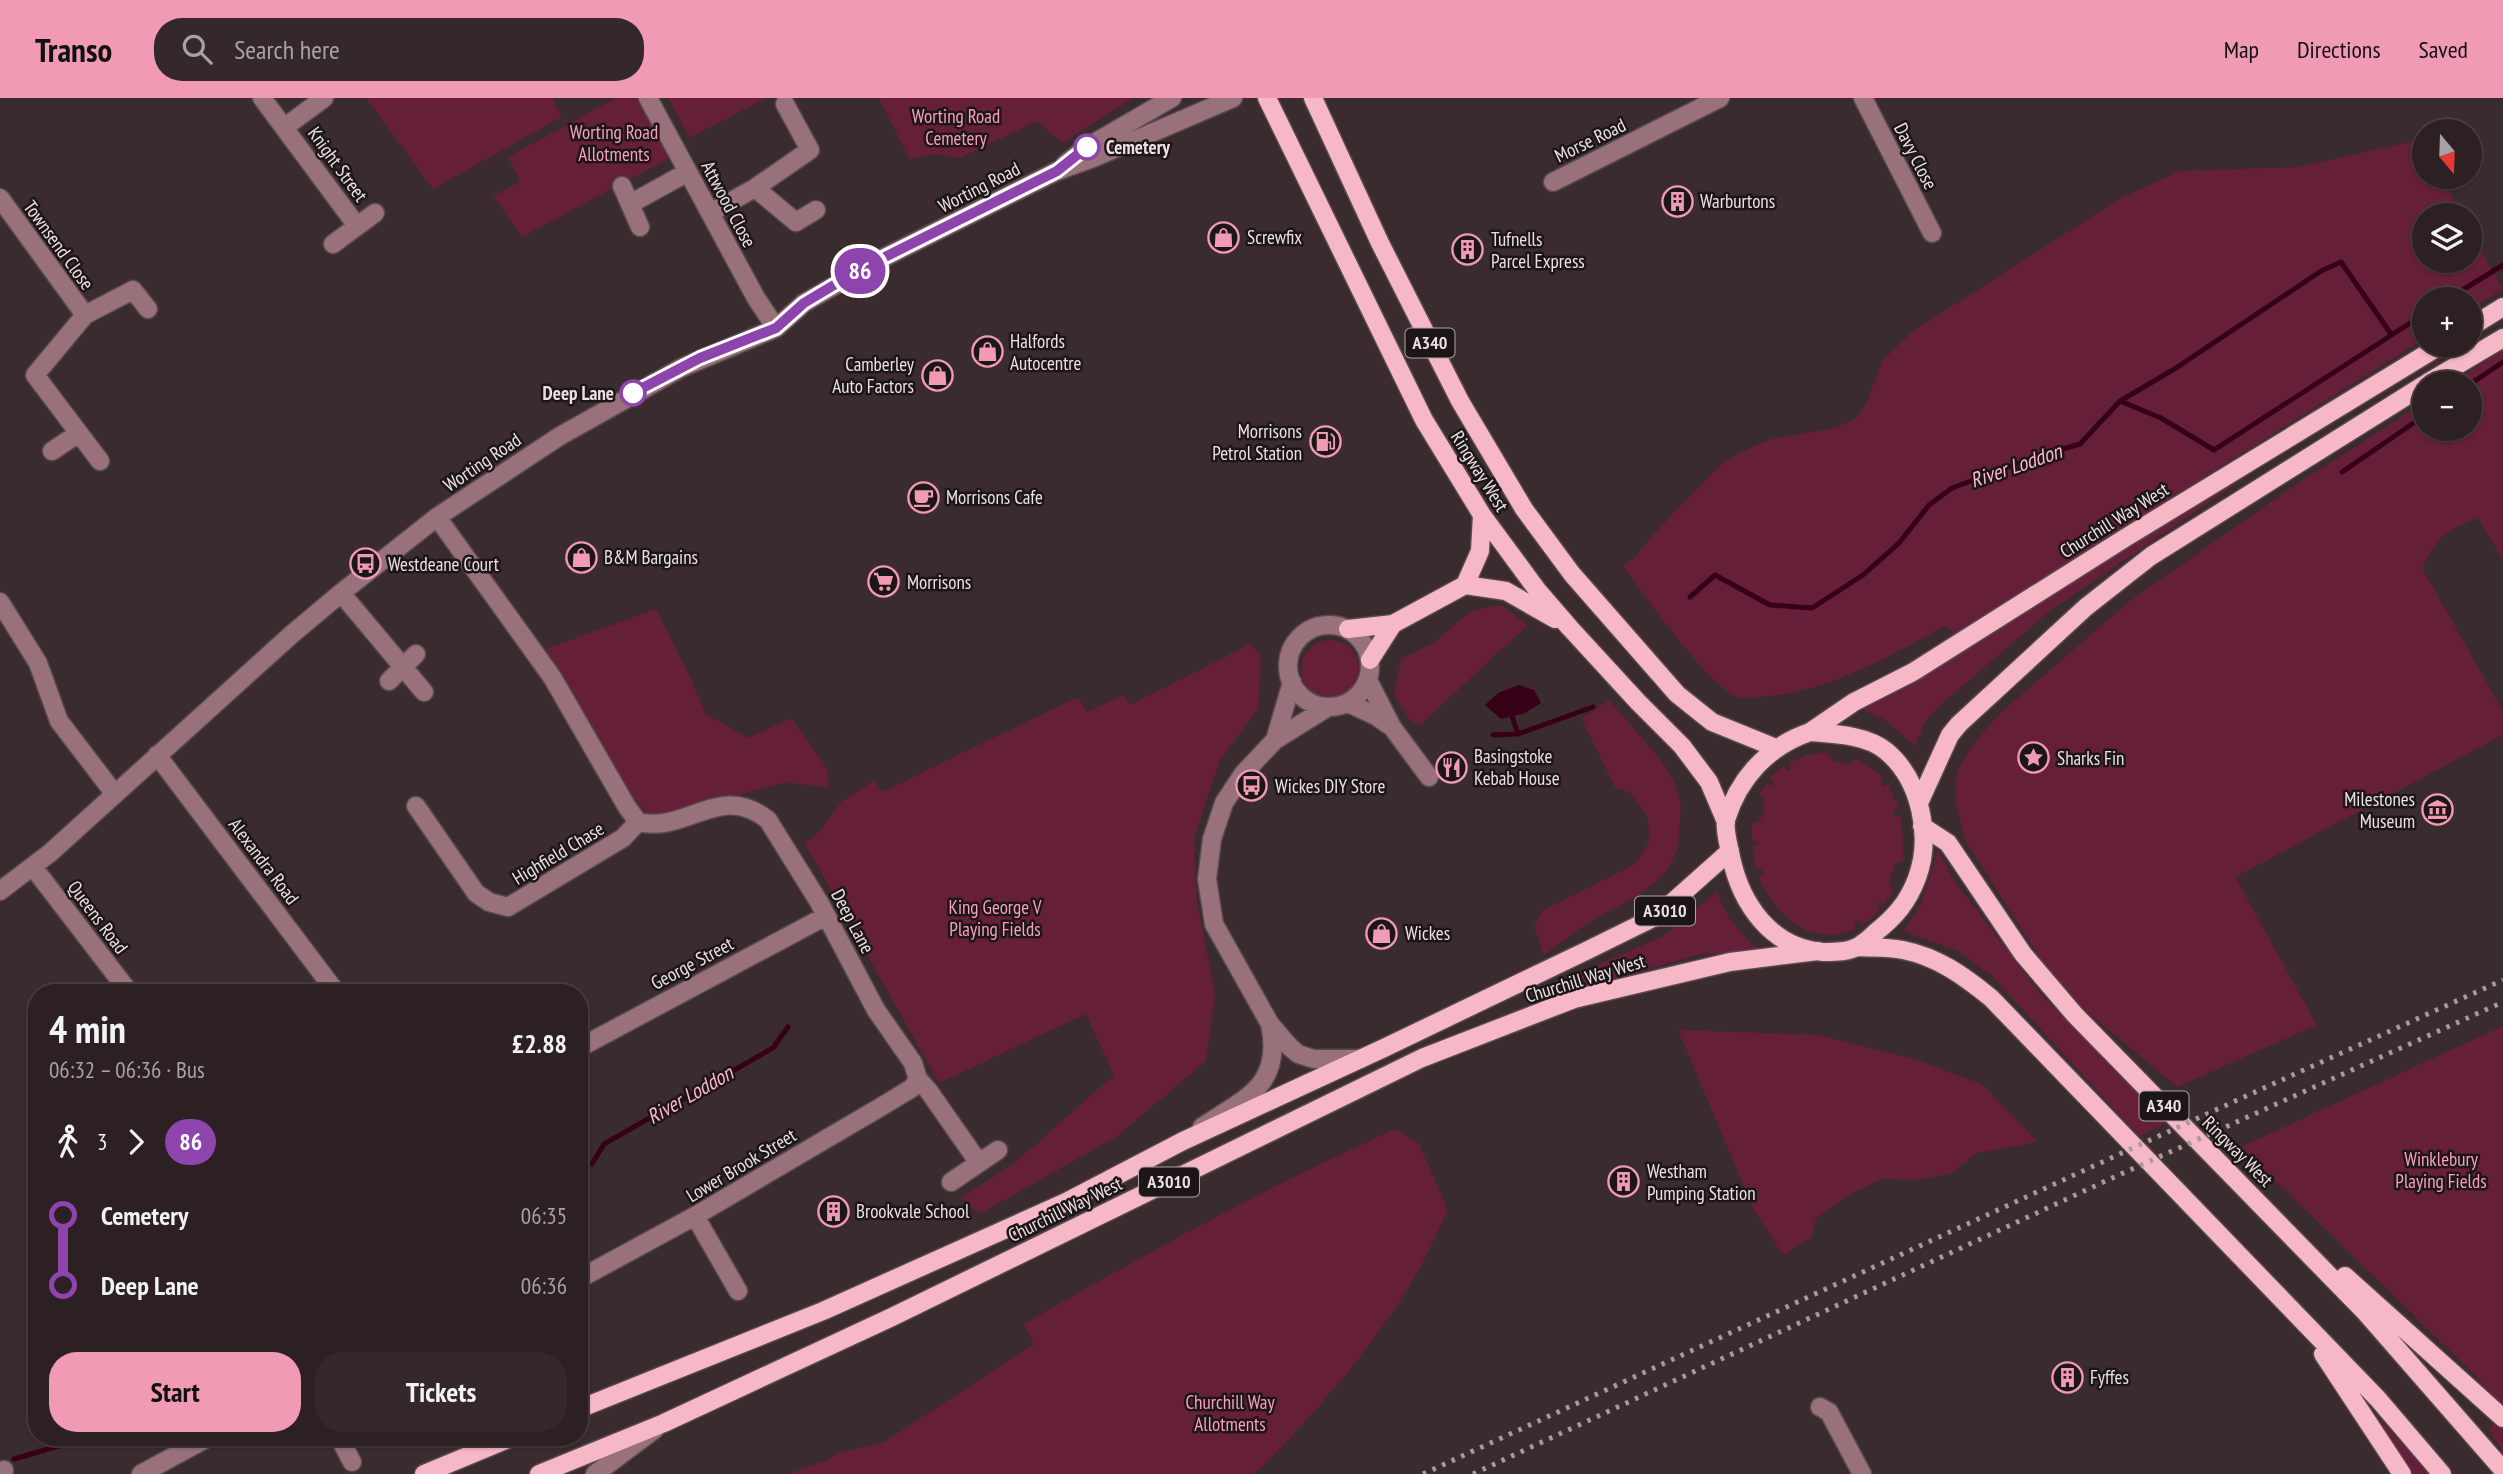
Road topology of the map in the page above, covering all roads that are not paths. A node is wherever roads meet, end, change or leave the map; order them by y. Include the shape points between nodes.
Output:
1 (262, 98) edge
2 (324, 98) edge
3 (648, 98) edge
4 (1172, 98) edge
5 (1267, 98) edge
6 (1313, 98) edge
7 (1720, 98) edge
8 (1863, 98) edge
9 (1230, 99) edge
10 (785, 104) dead end
11 (285, 127) junction
12 (1057, 171) junction
13 (688, 172) junction
14 (1553, 182) dead end
15 (622, 186) dead end
16 (755, 188) junction
17 (0, 198) edge
18 (630, 204) junction
19 (816, 210) dead end
20 (375, 213) dead end
21 (710, 214) junction
22 (357, 226) junction
23 (640, 227) dead end
24 (1932, 233) dead end
25 (333, 244) dead end
26 (2503, 307) edge
27 (148, 309) dead end
28 (85, 315) junction
29 (2482, 320) edge
30 (776, 328) junction
31 (2503, 338) edge
32 (2421, 357) edge
33 (2447, 371) edge
34 (2412, 392) edge
35 (79, 433) junction
36 (52, 451) dead end
37 (100, 461) dead end
38 (1482, 515) junction
39 (437, 517) junction
40 (1465, 585) junction
41 (341, 593) junction
42 (0, 602) edge
43 (1393, 624) junction
44 (1570, 628) junction
45 (1348, 629) junction
46 (416, 654) dead end
47 (1370, 660) junction
48 (402, 668) junction
49 (1368, 680) junction
50 (389, 681) dead end
51 (1292, 682) junction
52 (424, 692) dead end
53 (1348, 703) junction
54 (1328, 707) junction
55 (1392, 727) junction
56 (1810, 732) junction
57 (1275, 740) junction
58 (1776, 748) junction
59 (157, 755) junction
60 (1429, 777) dead end
61 (114, 793) junction
62 (1919, 803) junction
63 (416, 806) dead end
64 (1726, 821) junction
65 (639, 822) junction
66 (1922, 826) junction
67 (1730, 851) junction
68 (33, 867) junction
69 (0, 891) edge
70 (826, 916) junction
71 (1858, 947) junction
72 (1818, 951) junction
73 (123, 984) edge
74 (330, 984) edge
75 (1270, 1024) junction
76 (588, 1043) edge
77 (1361, 1059) junction
78 (918, 1079) junction
79 (1183, 1141) junction
80 (999, 1150) dead end
81 (978, 1163) junction
82 (951, 1182) dead end
83 (2250, 1193) junction
84 (695, 1216) junction
85 (588, 1274) edge
86 (738, 1292) dead end
87 (2298, 1316) junction
88 (588, 1405) edge
89 (1820, 1407) dead end
90 (2503, 1418) edge
91 (664, 1423) junction
92 (192, 1446) edge
93 (344, 1446) edge
94 (492, 1446) edge
95 (352, 1462) dead end
96 (2503, 1470) edge
97 (430, 1473) edge
98 (141, 1474) edge
99 (539, 1474) edge
100 (595, 1474) edge
101 (1862, 1474) edge
102 (2402, 1474) edge
103 (2442, 1474) edge

1 - 11 street, Knight Street
2 - 11 street, Knight Street
3 - 13 street, Attwood Close
4 - 12 street, Worting Road via 1087,147
5 - 38 main road, Ringway West / A340 via 1423,420
6 - 58 main road, Ringway West / A340 via 1460,401 1524,509 1572,573 1676,694 1712,722
7 - 14 street, Morse Road
8 - 24 street, Davy Close
9 - 12 street, Worting Road
10 - 16 street via 810,150
11 - 22 street, Knight Street
12 - 30 street, Worting Road via 857,273 804,303
13 - 18 street
13 - 21 street, Attwood Close
15 - 18 street
16 - 19 street via 796,222
16 - 21 street
17 - 28 street, Townsend Close
18 - 23 street
20 - 22 street, Knight Street
21 - 30 street, Attwood Close
22 - 25 street, Knight Street
26 - 29 main road
27 - 28 street, Townsend Close via 132,290
28 - 35 street, Townsend Close via 36,375
30 - 39 street, Worting Road via 691,363 603,410
31 - 33 main road
32 - 56 main road, Churchill Way West
34 - 62 main road via 2151,556 2086,607 1958,724
35 - 36 street
35 - 37 street, Townsend Close
38 - 40 main road via 1480,551
38 - 44 main road, Ringway West / A340
39 - 41 street, Worting Road
39 - 65 street via 552,677
40 - 43 main road
40 - 44 main road via 1506,592
41 - 48 street
41 - 59 street, Worting Road
42 - 61 street via 38,663 59,721
43 - 45 main road
43 - 47 main road
44 - 64 main road, Ringway West / A340 via 1682,746 1709,782
45 - 47 street via 1360,638
45 - 51 street via 1323,625 1297,640 1288,668
46 - 48 street
47 - 49 street
48 - 50 street
48 - 52 street
49 - 53 street via 1360,695
49 - 55 street
51 - 54 street via 1307,701
51 - 57 street
53 - 54 street
53 - 55 street
54 - 57 street
55 - 60 street
56 - 58 main road
56 - 62 main road via 1852,736 1886,750 1910,781
57 - 75 street via 1224,803 1212,839 1207,879 1214,924
58 - 64 main road via 1743,782
59 - 61 street, Worting Road
59 - 74 street, Alexandra Road
61 - 68 street, Worting Road
62 - 66 main road
63 - 65 street, Highfield Chase via 476,893 508,907 623,838
64 - 67 main road
65 - 70 street, Deep Lane via 666,825 716,807 746,806 757,811 785,844
66 - 71 main road via 1922,862 1909,898 1896,916
66 - 83 main road, Ringway West / A340 via 1948,843 2023,954 2076,1015
67 - 72 main road via 1737,883 1759,920 1793,945
67 - 77 main road, Churchill Way West / A3010 via 1657,916
68 - 69 street, Worting Road
68 - 73 street, Queens Road
70 - 76 street, George Street
70 - 78 street, Deep Lane via 876,1010 913,1063
71 - 72 main road
71 - 87 main road, A340 via 1900,949 1933,958 1991,998
72 - 91 main road, Churchill Way West / A3010 via 1717,965 1574,999 1422,1058
75 - 77 street via 1298,1054 1314,1059
75 - 79 street via 1275,1045 1264,1082
77 - 79 main road, Churchill Way West / A3010
78 - 81 street, Deep Lane
78 - 84 street, Lower Brook Street via 912,1088
79 - 88 main road, Churchill Way West / A3010 via 1066,1202 823,1311
80 - 81 street
81 - 82 street
83 - 90 main road
83 - 96 main road, Ringway West / A340 via 2365,1313
84 - 85 street, Lower Brook Street
84 - 86 street
87 - 102 main road
87 - 103 main road, A340
89 - 101 street via 1829,1412
91 - 99 main road, Churchill Way West / A3010
91 - 100 street
92 - 98 street
93 - 95 street
94 - 97 main road

